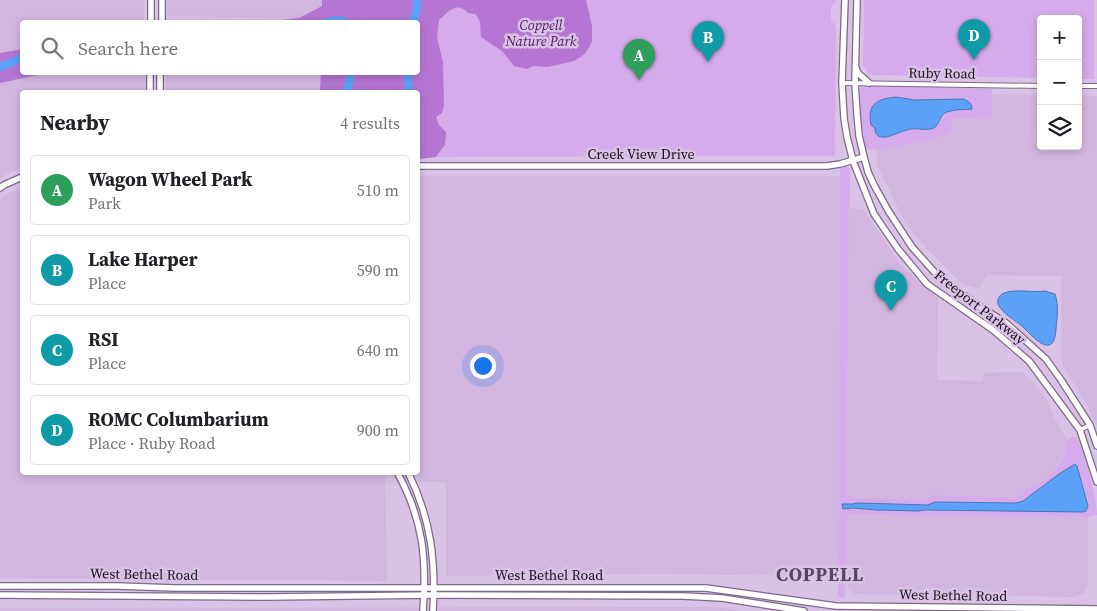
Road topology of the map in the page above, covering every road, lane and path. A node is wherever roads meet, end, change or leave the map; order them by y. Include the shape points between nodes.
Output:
1 (151, 0) edge
2 (162, 0) edge
3 (845, 0) edge
4 (857, 0) edge
5 (845, 11) junction
6 (857, 14) junction
7 (845, 18) junction
8 (151, 20) edge
9 (162, 20) edge
10 (856, 68) junction
11 (150, 75) edge
12 (160, 75) edge
13 (150, 82) junction
14 (842, 83) junction
15 (855, 83) junction
16 (868, 83) junction
17 (1037, 86) edge
18 (1082, 86) edge
19 (1097, 86) edge
20 (150, 90) edge
21 (158, 90) edge
22 (159, 90) edge
23 (864, 157) junction
24 (853, 161) junction
25 (420, 166) edge
26 (20, 178) edge
27 (0, 188) edge
28 (912, 247) junction
29 (903, 255) junction
30 (979, 306) junction
31 (974, 317) junction
32 (1090, 425) junction
33 (1080, 430) junction
34 (1097, 446) edge
35 (398, 475) edge
36 (409, 475) edge
37 (1097, 482) edge
38 (0, 586) edge
39 (80, 586) junction
40 (198, 588) junction
41 (268, 588) junction
42 (425, 588) junction
43 (434, 588) junction
44 (752, 594) junction
45 (0, 595) edge
46 (80, 595) junction
47 (424, 595) junction
48 (434, 595) junction
49 (198, 596) junction
50 (268, 597) junction
51 (750, 602) junction
52 (858, 609) edge
53 (992, 609) edge
54 (1097, 609) edge
55 (423, 611) edge
56 (433, 611) edge
57 (804, 611) edge

1 - 8 main road
2 - 9 main road
3 - 5 main road, Freeport Parkway
4 - 6 main road, Freeport Parkway
5 - 6 main road
5 - 7 main road, Freeport Parkway
6 - 7 main road
6 - 10 main road, Freeport Parkway
7 - 14 main road, Freeport Parkway
10 - 15 main road, Freeport Parkway
10 - 16 main road
11 - 13 main road
12 - 22 main road
13 - 20 main road
13 - 21 main road
14 - 15 street, Ruby Road
14 - 24 main road, Freeport Parkway via 844,118
15 - 16 street, Ruby Road
15 - 23 main road, Freeport Parkway
16 - 17 street, Ruby Road
18 - 19 street
23 - 24 main road, Creek View Drive
23 - 28 main road, Freeport Parkway via 874,185
24 - 25 main road, Creek View Drive via 826,166
24 - 29 main road, Freeport Parkway via 874,214
26 - 27 main road
28 - 29 street
28 - 30 main road, Freeport Parkway via 937,275
29 - 31 main road, Freeport Parkway via 927,284
30 - 31 street
30 - 32 main road, Freeport Parkway via 1006,323 1046,359
31 - 33 main road, Freeport Parkway via 1029,362
32 - 33 street
32 - 34 main road, Freeport Parkway
33 - 37 main road, Freeport Parkway
35 - 42 main road via 419,526
36 - 43 main road via 431,539
38 - 39 main road, West Bethel Road
39 - 40 main road, West Bethel Road
39 - 46 main road
40 - 41 main road, West Bethel Road
40 - 49 main road
41 - 42 main road, West Bethel Road
41 - 50 main road
42 - 43 main road, West Bethel Road
42 - 47 main road
43 - 44 main road, West Bethel Road via 706,588
43 - 48 main road
44 - 51 main road
44 - 52 main road, West Bethel Road
45 - 46 main road, West Bethel Road
46 - 49 main road, West Bethel Road
47 - 48 main road, West Bethel Road
47 - 50 main road, West Bethel Road
47 - 55 main road
48 - 51 main road, West Bethel Road via 683,596
48 - 56 main road
49 - 50 main road, West Bethel Road
51 - 57 main road, West Bethel Road
52 - 53 main road, West Bethel Road
53 - 54 main road, West Bethel Road

